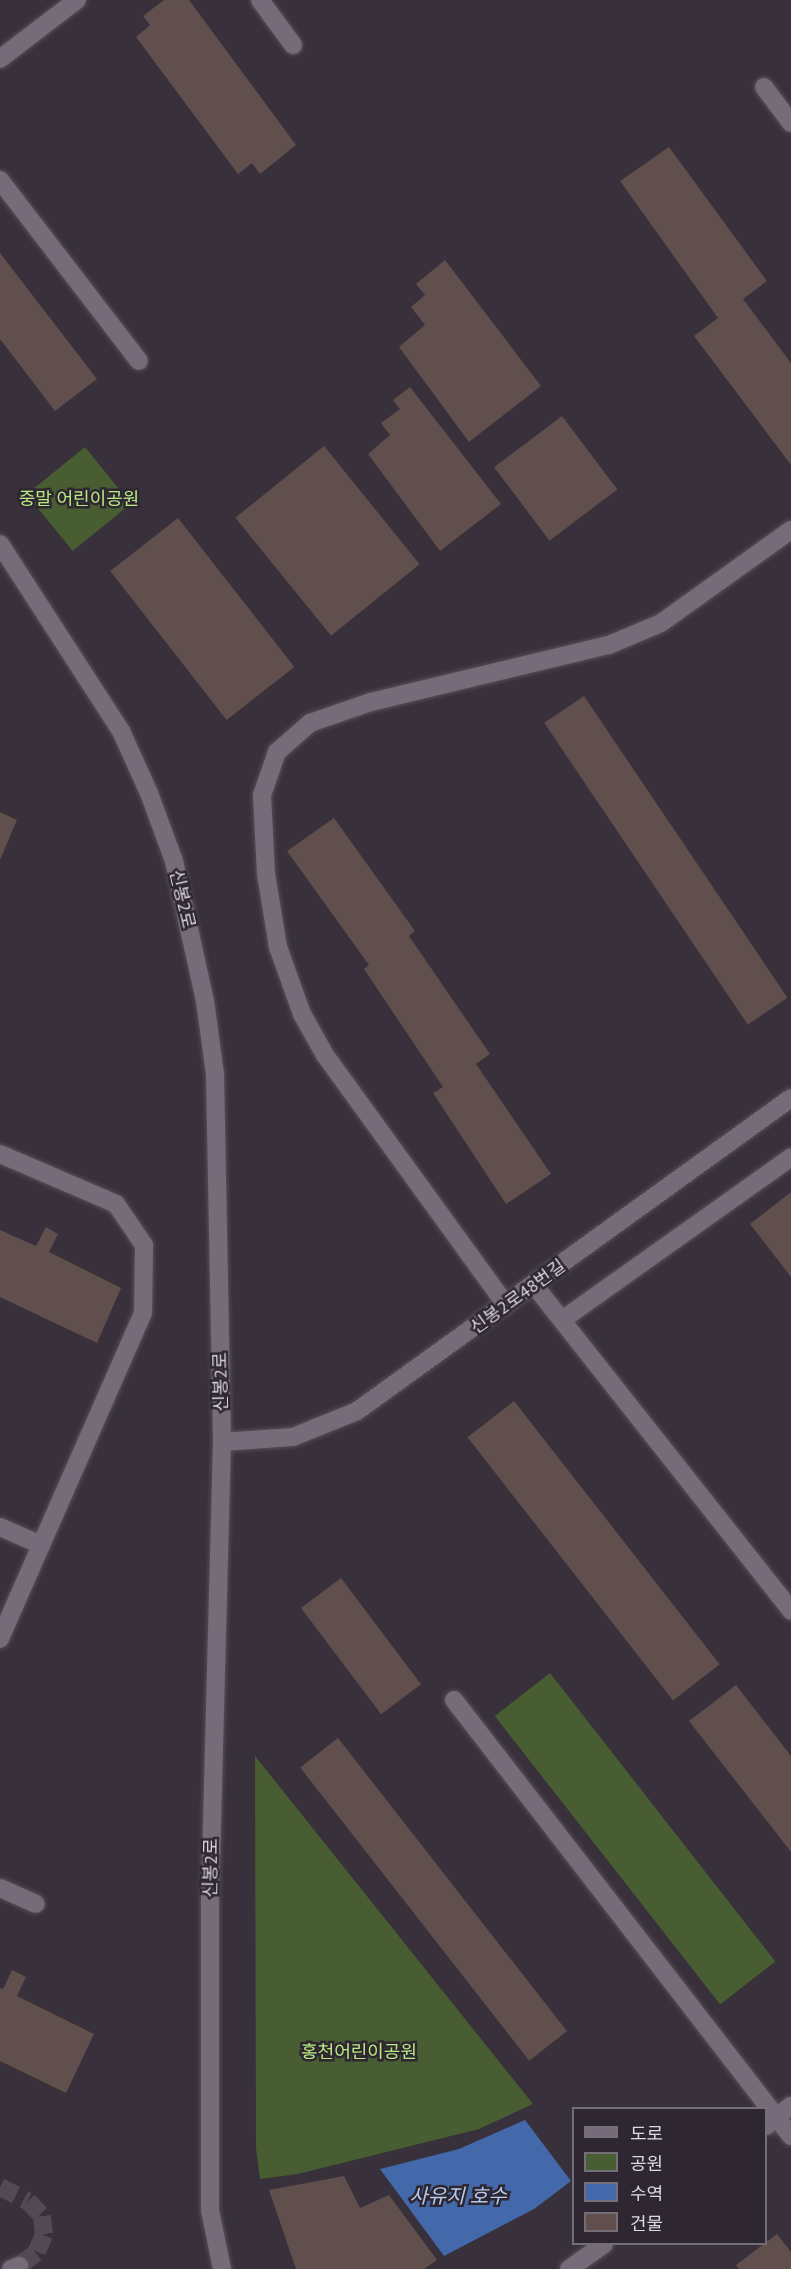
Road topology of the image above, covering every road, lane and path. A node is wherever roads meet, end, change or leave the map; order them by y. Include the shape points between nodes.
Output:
1 (77, 0) edge
2 (260, 0) edge
3 (293, 45) dead end
4 (0, 59) edge
5 (764, 87) dead end
6 (791, 123) edge
7 (0, 180) edge
8 (140, 361) dead end
9 (791, 530) edge
10 (0, 544) edge
11 (791, 1098) edge
12 (0, 1154) edge
13 (791, 1157) edge
14 (534, 1285) junction
15 (506, 1305) junction
16 (562, 1320) junction
17 (222, 1442) junction
18 (0, 1527) edge
19 (41, 1545) junction
20 (791, 1611) edge
21 (0, 1639) edge
22 (454, 1700) dead end
23 (0, 1888) edge
24 (36, 1905) dead end
25 (778, 2116) edge
26 (791, 2136) edge
27 (603, 2245) edge
28 (222, 2269) edge
29 (568, 2269) edge

1 - 4 street
2 - 3 street
5 - 6 street
7 - 8 street
9 - 15 street via 661,623 609,645 371,702 310,723 277,752 262,795 266,874 278,947 302,1014 325,1055
10 - 17 street, 신봉2로 via 121,731 174,861 205,1001 215,1074
11 - 14 street, 신봉2로48번길
12 - 19 street via 116,1204 144,1245 143,1313
13 - 16 street
14 - 15 street, 신봉2로48번길
14 - 16 street
15 - 17 street, 신봉2로48번길 via 357,1412 293,1437
16 - 20 street
17 - 28 street, 신봉2로 via 210,1893 210,2210
18 - 19 street
19 - 21 street
22 - 25 street
23 - 24 street
25 - 26 street
27 - 29 street

